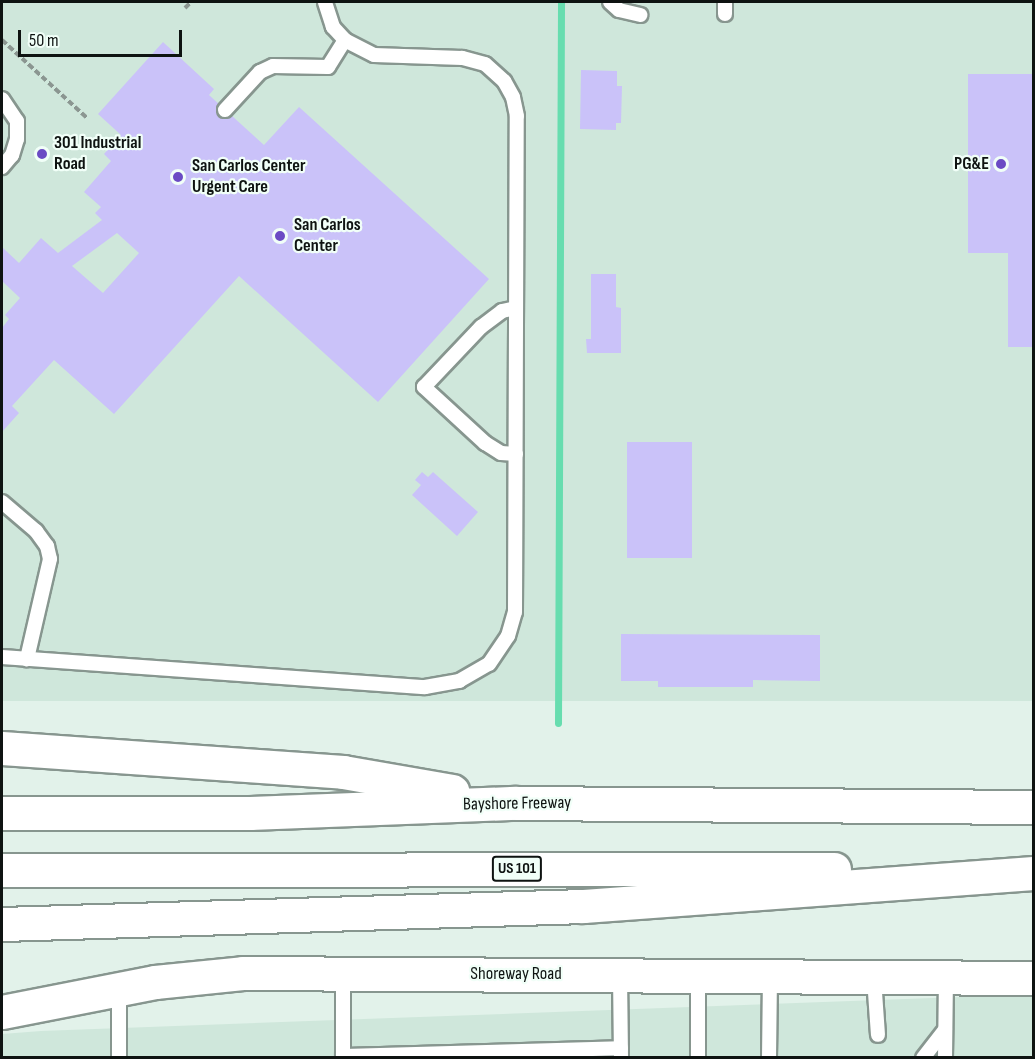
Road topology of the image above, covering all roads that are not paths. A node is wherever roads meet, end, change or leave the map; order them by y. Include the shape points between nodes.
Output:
1 (325, 2) edge
2 (610, 2) edge
3 (640, 15) dead end
4 (345, 40) junction
5 (2, 99) edge
6 (225, 110) dead end
7 (2, 166) edge
8 (516, 308) junction
9 (516, 454) junction
10 (2, 502) edge
11 (2, 657) edge
12 (27, 659) junction
13 (2, 748) edge
14 (516, 803) junction
15 (1034, 807) edge
16 (2, 813) edge
17 (2, 870) edge
18 (1034, 871) edge
19 (2, 924) edge
20 (343, 973) junction
21 (620, 975) junction
22 (698, 977) junction
23 (770, 978) junction
24 (874, 978) junction
25 (946, 978) junction
26 (1034, 978) edge
27 (119, 989) junction
28 (2, 1012) edge
29 (945, 1030) junction
30 (878, 1035) dead end
31 (621, 1053) edge
32 (343, 1057) edge
33 (120, 1058) edge
34 (698, 1058) edge
35 (769, 1058) edge
36 (923, 1058) edge
37 (945, 1058) edge

1 - 4 lane via 333,27
2 - 3 lane via 619,10
4 - 6 lane via 328,67 273,66 260,72
4 - 8 lane via 374,55 462,58 485,64 504,81 517,116
5 - 7 lane via 17,122 17,138 12,154
8 - 9 lane
8 - 9 lane via 502,311 481,327 424,387 485,443 501,453
9 - 12 lane via 515,612 508,636 489,664 459,681 425,687
10 - 12 lane via 36,531 47,546 50,559
11 - 12 lane
13 - 14 main road via 343,772
14 - 15 main road, Bayshore Freeway
14 - 16 main road, Bayshore Freeway via 250,813
17 - 18 main road, US 101
18 - 19 main road via 583,906
20 - 21 main road, Shoreway Road
20 - 27 main road, Shoreway Road via 243,973
20 - 32 lane
21 - 22 main road, Shoreway Road
21 - 31 lane
22 - 23 main road, Shoreway Road
22 - 34 lane
23 - 24 main road, Shoreway Road
23 - 35 lane
24 - 25 main road, Shoreway Road
24 - 30 lane
25 - 26 main road, Shoreway Road
25 - 29 lane
27 - 28 main road, Shoreway Road
27 - 33 lane
29 - 36 lane
29 - 37 lane
31 - 32 lane

